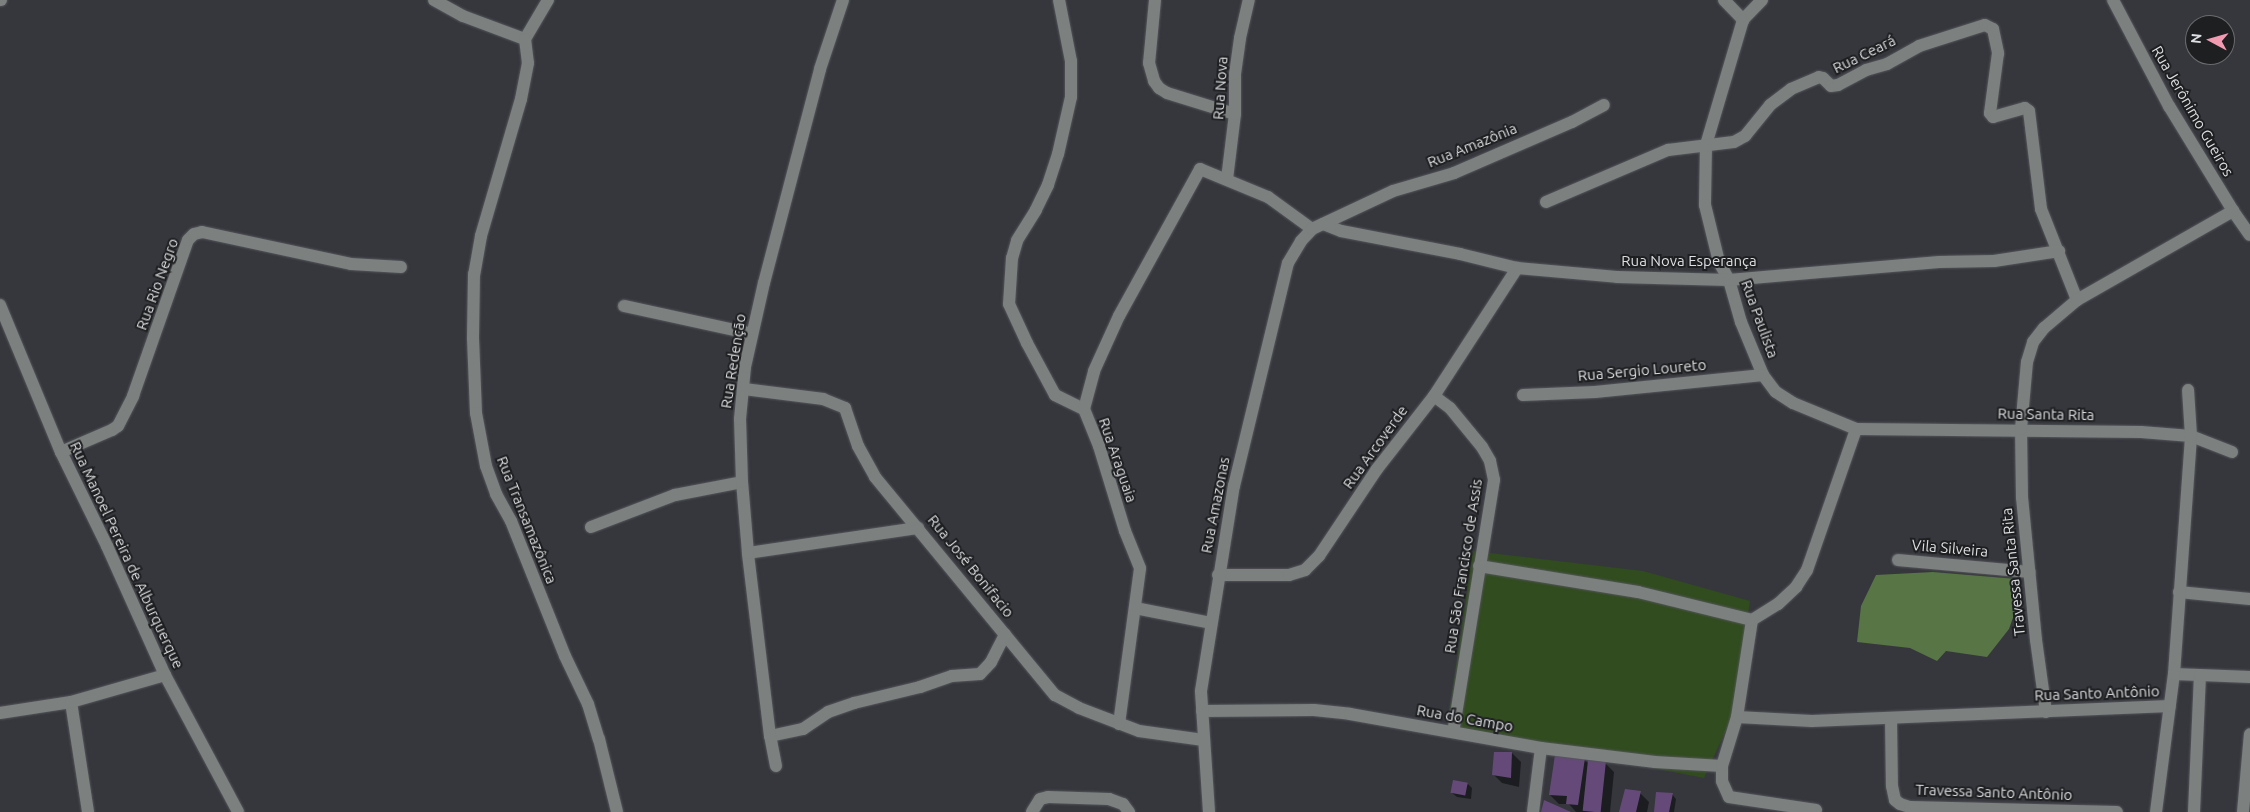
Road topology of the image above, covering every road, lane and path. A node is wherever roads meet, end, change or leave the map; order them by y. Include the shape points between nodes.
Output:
1 (434, 0) edge
2 (548, 0) edge
3 (843, 0) edge
4 (1059, 0) edge
5 (1155, 0) edge
6 (1249, 0) edge
7 (1724, 0) edge
8 (1762, 0) edge
9 (2113, 0) edge
10 (1743, 20) junction
11 (525, 39) junction
12 (1604, 105) dead end
13 (1230, 112) junction
14 (1706, 145) junction
15 (1200, 169) joint
16 (1227, 179) junction
17 (1546, 202) dead end
18 (2233, 211) junction
19 (1318, 226) junction
20 (2250, 235) edge
21 (2059, 251) junction
22 (400, 267) dead end
23 (1517, 268) junction
24 (1729, 280) junction
25 (2078, 300) junction
26 (0, 305) edge
27 (624, 306) dead end
28 (752, 334) junction
29 (1763, 375) junction
30 (744, 389) junction
31 (2188, 390) dead end
32 (1523, 395) dead end
33 (1434, 396) junction
34 (1084, 409) junction
35 (1856, 429) junction
36 (2021, 429) junction
37 (2191, 436) junction
38 (61, 452) junction
39 (2232, 452) dead end
40 (742, 482) junction
41 (591, 527) dead end
42 (918, 528) junction
43 (748, 553) junction
44 (1898, 560) dead end
45 (1479, 566) junction
46 (2029, 572) junction
47 (1218, 575) junction
48 (2179, 592) junction
49 (2250, 599) edge
50 (1136, 608) junction
51 (1752, 620) junction
52 (1211, 623) junction
53 (1005, 634) junction
54 (2174, 674) junction
55 (2200, 674) junction
56 (165, 675) junction
57 (2250, 677) edge
58 (71, 702) junction
59 (2170, 706) junction
60 (1202, 711) junction
61 (2046, 712) junction
62 (0, 713) edge
63 (1738, 717) junction
64 (1891, 718) junction
65 (1118, 724) junction
66 (1453, 732) junction
67 (2250, 734) edge
68 (770, 736) junction
69 (1203, 740) junction
70 (1542, 748) junction
71 (776, 766) dead end
72 (1722, 766) junction
73 (1816, 810) dead end
74 (88, 812) edge
75 (238, 812) edge
76 (617, 812) edge
77 (1032, 812) edge
78 (1129, 812) edge
79 (1210, 812) edge
80 (1533, 812) edge
81 (2117, 812) edge
82 (2156, 812) edge
83 (2194, 812) edge
84 (2243, 812) edge

1 - 11 street via 464,16
2 - 11 street
3 - 28 street, Rua Redenção via 820,69
4 - 34 street via 1071,61 1071,97 1048,184 1017,241 1012,258 1009,304 1055,394
5 - 13 street via 1149,63 1154,81 1166,93
6 - 13 street, Rua Nova via 1240,38
7 - 10 street
8 - 10 street, Rua Paulista
9 - 18 street, Rua Jerônimo Gueiros via 2168,106
10 - 14 street, Rua Paulista
11 - 76 street, Rua Transamazônica via 528,62 521,99 481,236 474,274 476,413 486,466 496,494 511,521 564,656 588,704
12 - 19 street, Rua Amazônia via 1454,173 1393,191
13 - 16 street, Rua Nova
14 - 17 street, Rua Ceará via 1668,150
14 - 21 street, Rua Ceará via 1740,140 1779,96 1816,78 1838,86 1919,46 1985,25 1993,29 1998,53 1990,114 2000,116 2025,108 2029,111 2041,209
14 - 24 street, Rua Paulista via 1704,204 1719,262
15 - 16 street, Rua Nova Esperança
15 - 34 street, Rua Araguaia via 1119,316 1094,370
16 - 19 street, Rua Nova Esperança
18 - 20 street, Rua Jerônimo Gueiros
18 - 25 street, Travessa Santa Rita
19 - 23 street, Rua Nova Esperança
19 - 47 street, Rua Amazonas via 1301,241 1288,263 1234,486
21 - 24 street, Rua Nova Esperança via 1994,261 1939,262
21 - 25 street
22 - 38 street, Rua Rio Negro via 351,264 202,232 194,234 188,240 133,396 118,426
23 - 24 street, Rua Nova Esperança via 1617,277
23 - 33 street, Rua Arcoverde
24 - 29 street, Rua Paulista via 1741,322
25 - 36 street, Travessa Santa Rita via 2044,328 2033,342 2027,362
26 - 38 street, Rua Manoel Pereira de Alburquerque
27 - 28 street
28 - 30 street, Rua Redenção
29 - 32 street, Rua Sergio Loureto via 1596,392
29 - 35 street, Rua Paulista via 1776,392 1793,404
30 - 40 street, Rua Redenção via 740,419
30 - 42 street, Rua José Bonifacio via 823,399 845,408 858,446 875,477
31 - 37 street, Rua Santo Antônio
33 - 45 street, Rua São Francisco de Assis via 1461,419 1482,447 1493,471
33 - 47 street, Rua Arcoverde via 1377,469 1319,556 1305,570 1289,575
34 - 50 street, Rua Araguaia via 1140,568
35 - 36 street, Rua Santa Rita
35 - 51 street via 1807,570 1796,587 1778,604
36 - 37 street, Rua Santa Rita
36 - 46 street, Travessa Santa Rita via 2022,498
37 - 39 street, Rua Santa Rita
37 - 48 street, Rua Santo Antônio
38 - 56 street, Rua Manoel Pereira de Alburquerque
40 - 41 street via 675,495
40 - 43 street, Rua Redenção
42 - 43 street
42 - 53 street, Rua José Bonifacio
43 - 68 street, Rua Redenção
44 - 46 street, Vila Silveira
45 - 51 street via 1638,592
45 - 66 street, Rua São Francisco de Assis
46 - 61 street, Travessa Santa Rita
47 - 52 street, Rua Amazonas
48 - 49 street
48 - 54 street, Rua Santo Antônio
50 - 52 street
50 - 65 street, Rua Araguaia
51 - 63 street
52 - 60 street, Rua Amazonas via 1201,691
53 - 65 street, Rua José Bonifacio via 1055,694
53 - 68 street via 991,662 980,674 952,676 854,703 828,712 804,729
54 - 55 street
54 - 59 street, Rua Santo Antônio
55 - 57 street
55 - 83 street
56 - 58 street
56 - 75 street, Rua Manoel Pereira de Alburquerque
58 - 62 street
58 - 74 street
59 - 61 street, Rua Santo Antônio
59 - 82 street
60 - 66 street, Rua do Campo via 1314,710
60 - 69 street, Rua Amazonas
61 - 64 street, Rua Santo Antônio
63 - 64 street, Rua Santo Antônio via 1812,721
63 - 72 street
64 - 81 street, Travessa Santo Antônio via 1892,786 1895,800 1900,804
65 - 69 street, Rua José Bonifacio via 1139,731
66 - 70 street, Rua do Campo
67 - 84 street
68 - 71 street, Rua Redenção
69 - 79 street, Rua Amazonas
70 - 72 street, Rua do Campo via 1655,762
70 - 80 street
72 - 73 street via 1724,790 1729,797
77 - 78 street via 1040,799 1048,797 1109,798 1123,804

